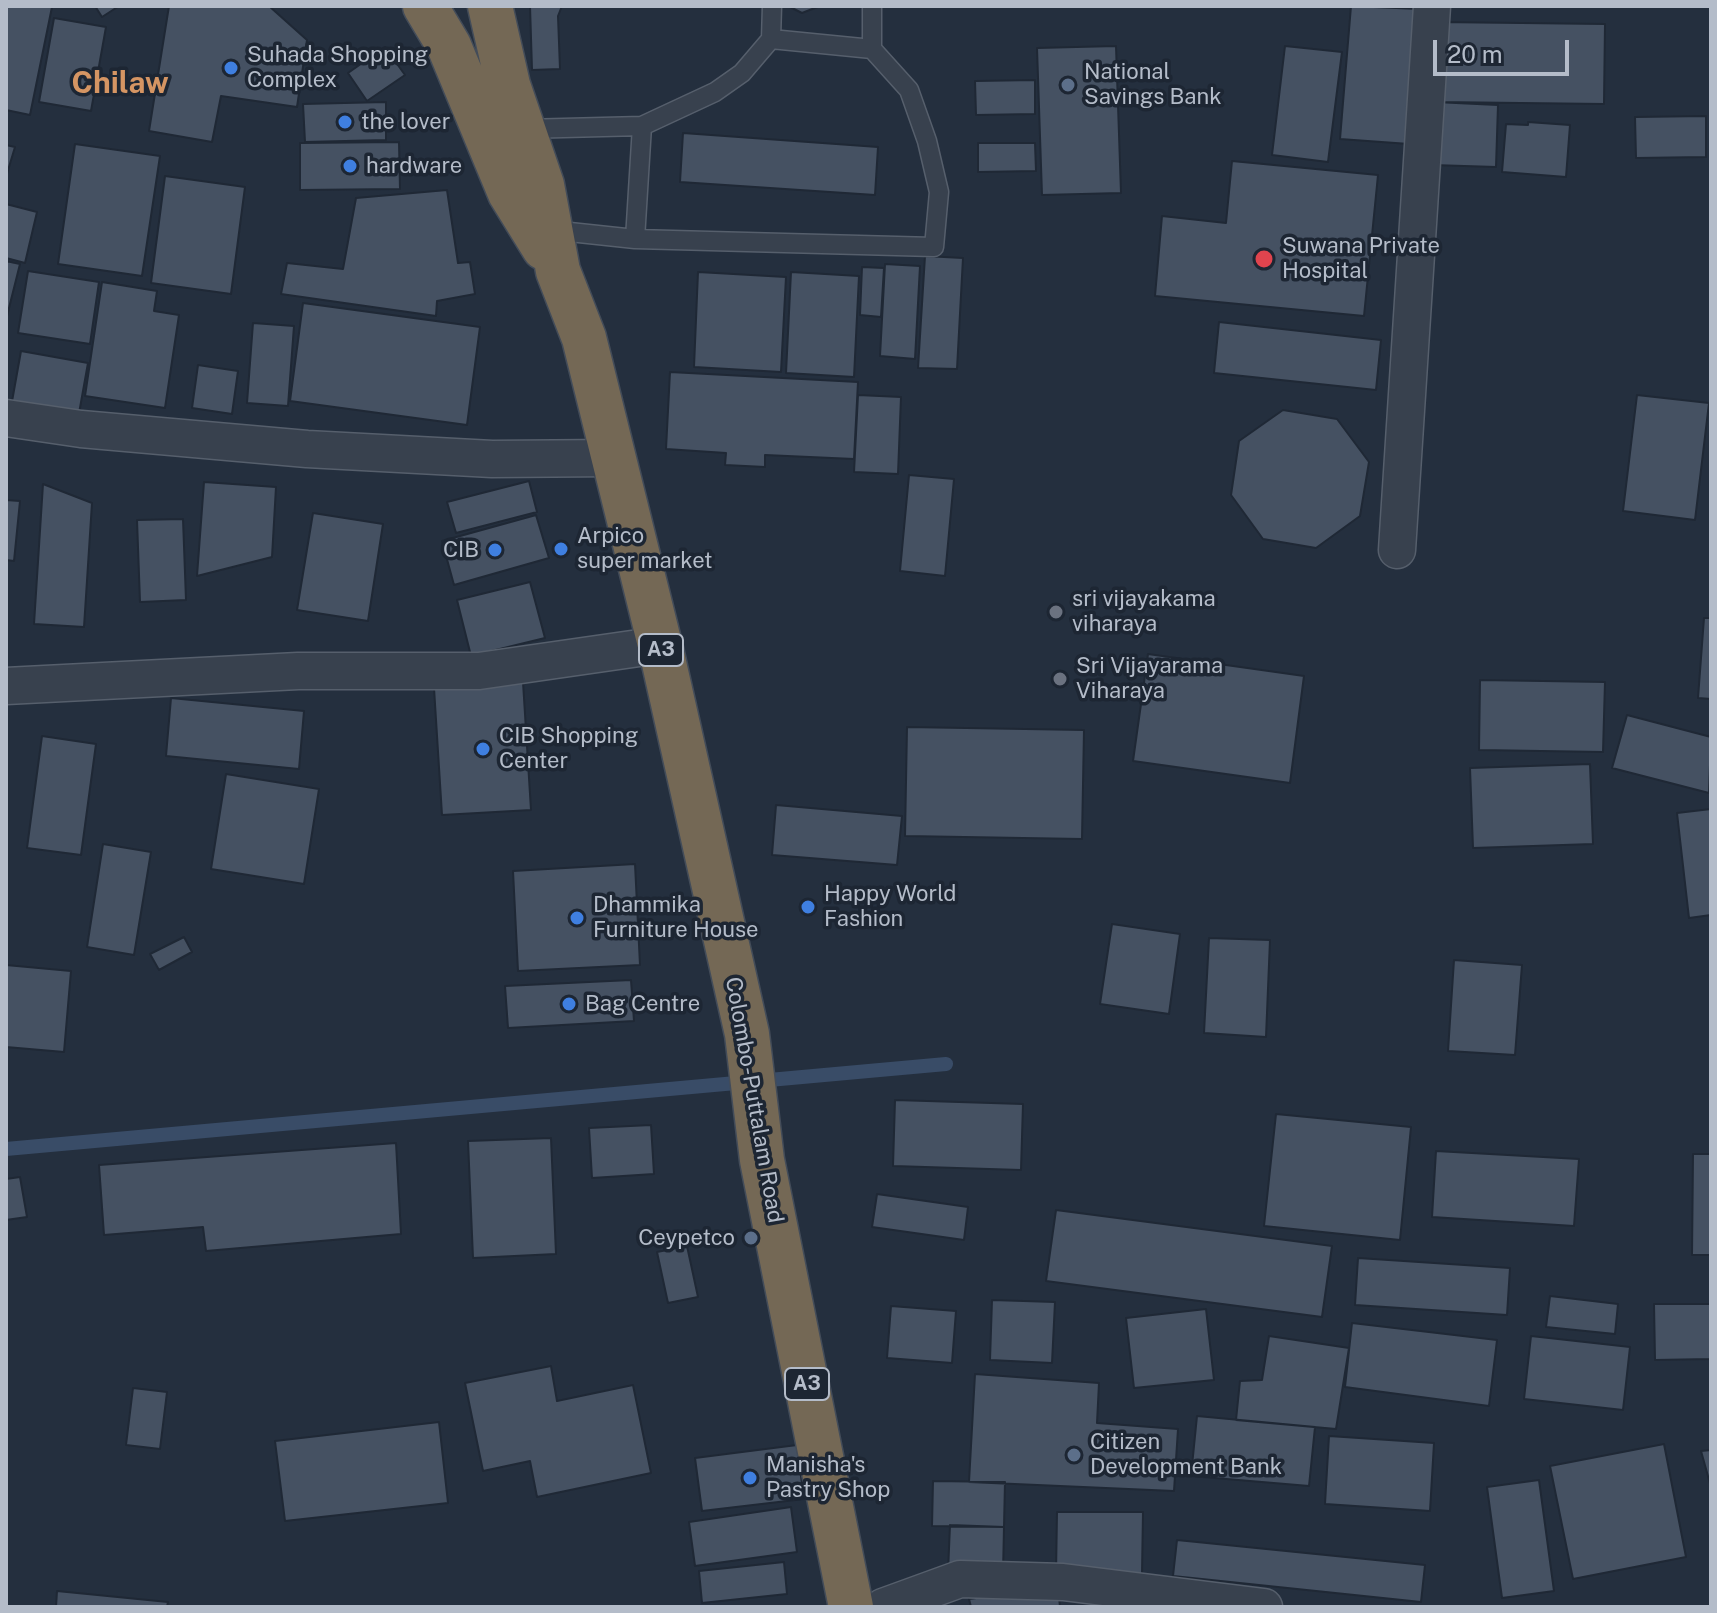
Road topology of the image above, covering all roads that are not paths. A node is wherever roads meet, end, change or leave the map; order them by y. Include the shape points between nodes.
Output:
1 (425, 6) edge
2 (490, 6) edge
3 (772, 6) edge
4 (872, 6) edge
5 (1432, 6) edge
6 (771, 39) junction
7 (872, 49) junction
8 (642, 126) junction
9 (523, 129) junction
10 (635, 239) junction
11 (555, 250) junction
12 (6, 418) edge
13 (615, 458) junction
14 (1397, 550) dead end
15 (660, 645) junction
16 (6, 686) edge
17 (851, 1607) edge
18 (883, 1607) edge
19 (1264, 1607) edge

1 - 11 highway, Colombo-Puttalam Road / A3 via 449,46 510,193
2 - 9 highway, Colombo-Puttalam Road / A3
3 - 6 lane
4 - 7 lane
5 - 14 street
6 - 7 lane
6 - 8 lane via 742,73 715,92
7 - 10 lane via 909,90 927,141 939,192 934,247
8 - 9 lane
8 - 10 lane
9 - 11 highway, Colombo-Puttalam Road / A3 via 542,185
10 - 11 lane
11 - 13 highway, Colombo-Puttalam Road / A3
12 - 13 street via 307,449 492,459
13 - 15 highway, Colombo-Puttalam Road / A3
15 - 16 street via 479,671 298,671
15 - 17 highway, Colombo-Puttalam Road / A3 via 747,1034 762,1160
18 - 19 street via 960,1579 1063,1582

